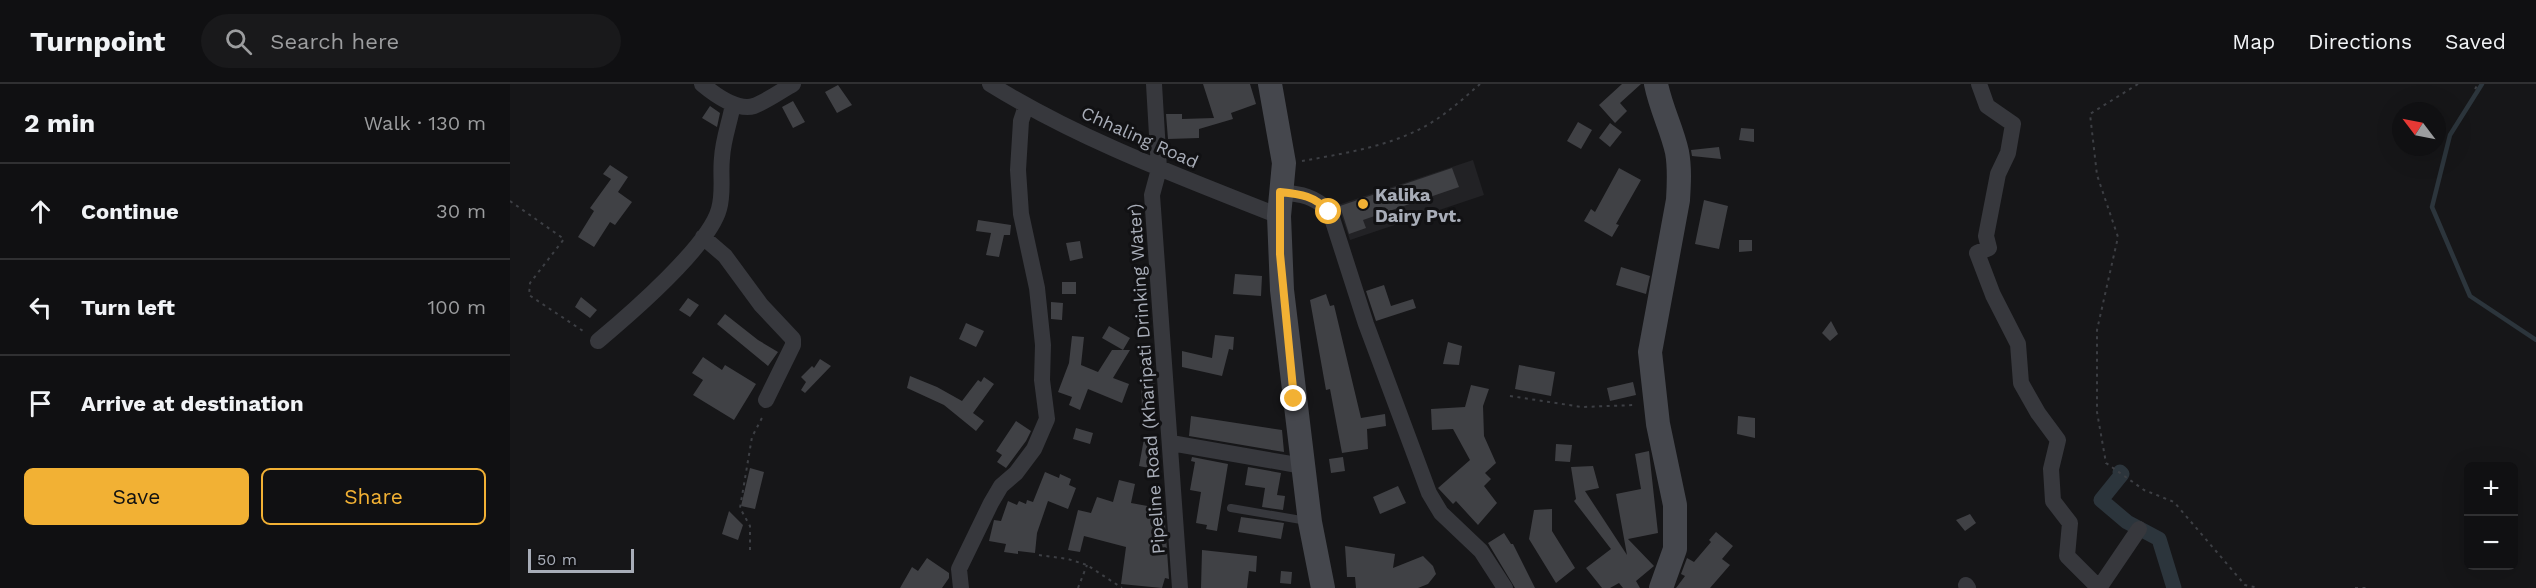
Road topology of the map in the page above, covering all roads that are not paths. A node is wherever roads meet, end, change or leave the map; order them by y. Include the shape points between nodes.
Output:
1 (702, 84) edge
2 (793, 84) edge
3 (990, 84) edge
4 (1154, 84) edge
5 (1270, 84) edge
6 (1656, 84) edge
7 (1979, 84) edge
8 (734, 104) junction
9 (1026, 106) junction
10 (1159, 169) junction
11 (1280, 204) junction
12 (703, 237) junction
13 (598, 341) road end
14 (766, 400) road end
15 (1171, 443) junction
16 (1303, 466) junction
17 (1231, 508) dead end
18 (1310, 522) junction
19 (2139, 529) dead end
20 (961, 588) edge
21 (1180, 588) edge
22 (1323, 588) edge
23 (1505, 588) edge
24 (1661, 588) edge
25 (2099, 588) edge

1 - 8 street
2 - 8 street via 753,106
3 - 9 street, Chhaling Road
4 - 10 street, Pipeline Road (Kharipati Drinking Water)
5 - 11 main road via 1284,164
6 - 24 main road via 1660,108 1677,152 1679,174 1678,200 1650,352 1676,505 1676,549
7 - 25 street via 1988,106 2013,124 2008,153 1998,174 1986,236 1989,248 1977,253 2018,344 2021,383 2058,440 2051,470 2053,501 2070,523 2067,556
8 - 12 street via 721,159 719,210
9 - 10 street, Chhaling Road
9 - 20 street via 1021,121 1018,170 1021,214 1037,288 1047,419 1034,449 991,503 959,568
10 - 11 street, Chhaling Road
10 - 15 street, Pipeline Road (Kharipati Drinking Water) via 1152,195
11 - 16 main road via 1282,290
11 - 23 street, Chhaling Road via 1306,195 1329,212 1429,493 1441,513 1480,551
12 - 13 street via 656,289
12 - 14 street via 724,256 793,339
15 - 16 street
15 - 21 street, Pipeline Road (Kharipati Drinking Water)
16 - 18 main road
17 - 18 lane
18 - 22 main road
19 - 25 street

